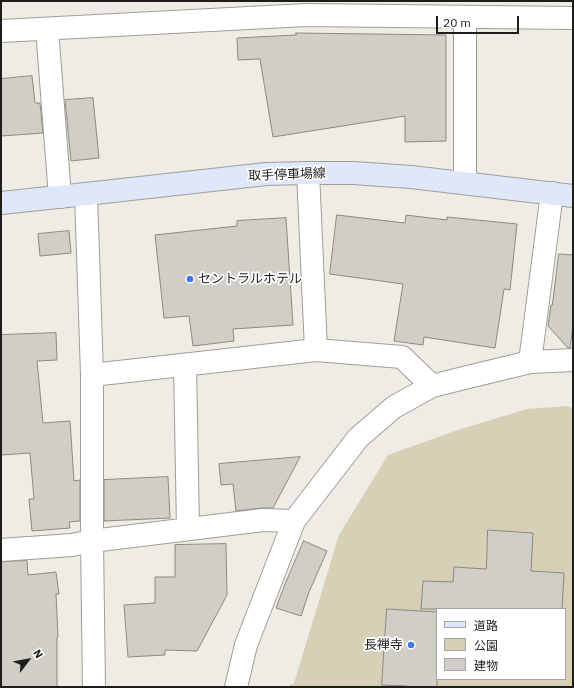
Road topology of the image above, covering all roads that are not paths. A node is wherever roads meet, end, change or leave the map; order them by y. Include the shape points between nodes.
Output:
1 (465, 17) junction
2 (573, 18) edge
3 (46, 29) junction
4 (1, 32) edge
5 (308, 174) junction
6 (465, 183) junction
7 (86, 194) junction
8 (563, 195) edge
9 (60, 197) junction
10 (1, 203) edge
11 (316, 350) junction
12 (573, 360) edge
13 (530, 362) junction
14 (185, 365) junction
15 (92, 375) junction
16 (432, 386) junction
17 (294, 521) junction
18 (188, 529) junction
19 (92, 541) junction
20 (1, 550) edge
21 (94, 687) edge
22 (236, 687) edge

1 - 2 street
1 - 3 street via 306,15
1 - 6 street
3 - 4 street
3 - 9 street
5 - 6 main road, 取手停車場線 via 360,173
5 - 7 main road, 取手停車場線 via 266,174
5 - 11 street
6 - 8 main road, 取手停車場線
7 - 9 main road, 取手停車場線
7 - 15 street
8 - 13 street
9 - 10 main road, 取手停車場線
11 - 14 street
11 - 16 street via 402,357
12 - 13 street
13 - 16 street
14 - 15 street
14 - 18 street
15 - 19 street
16 - 17 street via 394,406 358,438
17 - 18 street via 263,520
17 - 22 street via 246,645
18 - 19 street
19 - 20 street via 72,545
19 - 21 street

